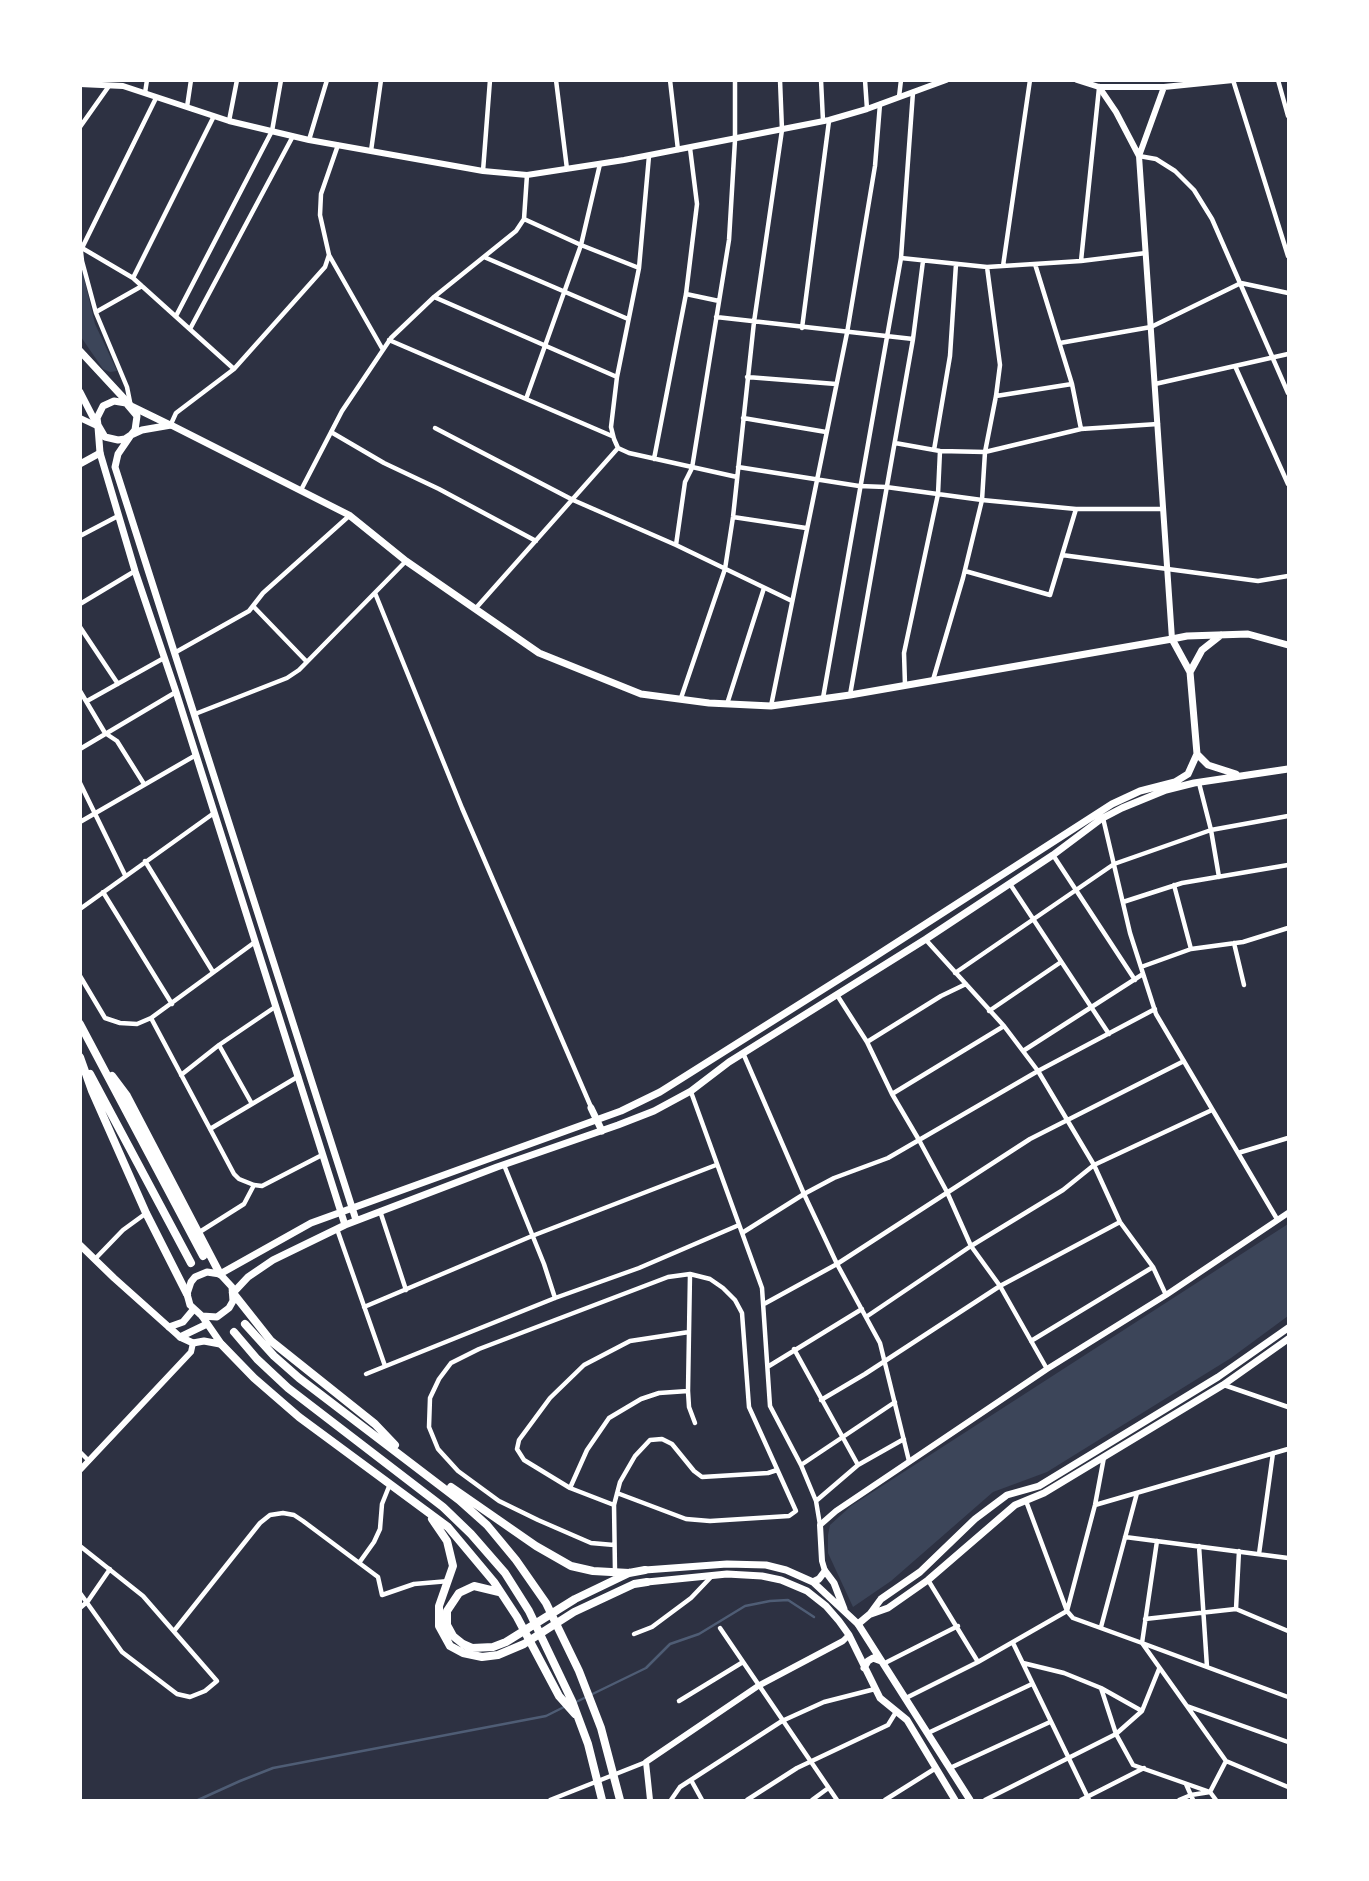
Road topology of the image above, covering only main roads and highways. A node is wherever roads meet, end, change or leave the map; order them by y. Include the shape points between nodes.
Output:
1 (80, 351) edge
2 (80, 391) edge
3 (131, 406) junction
4 (171, 425) junction
5 (98, 427) junction
6 (131, 435) junction
7 (100, 453) junction
8 (80, 464) edge
9 (1221, 634) junction
10 (1172, 639) junction
11 (1289, 645) edge
12 (1190, 672) junction
13 (1197, 754) junction
14 (1289, 769) edge
15 (1244, 775) junction
16 (224, 808) junction
17 (214, 813) junction
18 (280, 983) junction
19 (270, 986) junction
20 (80, 1024) edge
21 (80, 1056) edge
22 (101, 1063) junction
23 (596, 1120) junction
24 (587, 1124) junction
25 (602, 1130) junction
26 (352, 1208) junction
27 (341, 1211) junction
28 (356, 1220) junction
29 (341, 1227) junction
30 (80, 1245) edge
31 (203, 1256) dead end
32 (191, 1263) dead end
33 (220, 1274) junction
34 (233, 1293) junction
35 (187, 1294) junction
36 (193, 1310) junction
37 (202, 1317) junction
38 (217, 1317) junction
39 (245, 1324) dead end
40 (206, 1325) junction
41 (169, 1327) junction
42 (1289, 1328) edge
43 (234, 1332) dead end
44 (180, 1336) junction
45 (1289, 1339) edge
46 (222, 1345) junction
47 (1218, 1377) junction
48 (1223, 1385) junction
49 (409, 1460) junction
50 (439, 1482) junction
51 (1021, 1489) junction
52 (1025, 1500) junction
53 (426, 1511) junction
54 (645, 1570) joint
55 (629, 1573) junction
56 (647, 1582) joint
57 (813, 1582) junction
58 (502, 1594) junction
59 (845, 1609) junction
60 (870, 1614) junction
61 (858, 1623) junction
62 (849, 1635) junction
63 (885, 1663) junction
64 (864, 1668) junction
65 (906, 1698) junction
66 (896, 1712) junction
67 (579, 1720) junction
68 (950, 1768) junction
69 (936, 1769) junction
70 (602, 1801) edge
71 (620, 1801) edge
72 (955, 1801) edge
73 (970, 1801) edge

1 - 3 main road
2 - 5 main road
3 - 4 main road
3 - 5 main road via 108,402 99,412
3 - 6 main road via 137,423
4 - 6 main road
4 - 10 main road via 349,515 406,561 539,653 641,694 771,706
5 - 6 main road via 111,440
5 - 7 main road
6 - 16 main road via 115,467
7 - 8 main road
7 - 17 main road
9 - 10 main road
9 - 11 main road via 1264,636
9 - 12 main road via 1202,650
10 - 12 main road
12 - 13 main road
13 - 15 main road via 1208,765
13 - 23 main road via 1188,774 1175,782 1112,804 660,1091
14 - 15 main road
15 - 25 main road via 1140,799 1103,818 1010,884 743,1053 691,1091
16 - 17 main road
16 - 18 main road
17 - 19 main road
18 - 19 main road
18 - 26 main road
19 - 27 main road
20 - 22 highway
21 - 32 highway
21 - 35 highway via 146,1213
22 - 31 highway
22 - 33 highway via 127,1096
23 - 24 main road
23 - 24 main road via 591,1108
23 - 25 main road
24 - 26 main road
25 - 28 main road
26 - 27 main road
26 - 28 main road
27 - 29 main road
27 - 33 main road
28 - 29 main road
29 - 34 main road via 273,1260
30 - 41 main road
33 - 34 main road
33 - 35 main road via 207,1272 195,1277
34 - 38 main road via 229,1308
34 - 49 highway via 271,1341 375,1424
35 - 36 main road
36 - 37 main road
36 - 41 main road via 183,1322
37 - 38 main road
37 - 40 main road
38 - 40 main road
39 - 49 highway via 299,1378
40 - 44 main road
40 - 46 main road
41 - 44 main road
42 - 47 main road
43 - 67 highway via 288,1388 431,1497 489,1554 529,1611
44 - 46 main road via 193,1343
45 - 48 main road
46 - 53 highway via 299,1417
47 - 48 main road
47 - 51 main road via 1039,1486
48 - 52 main road
49 - 50 highway
50 - 55 highway via 571,1566
50 - 71 highway via 487,1525 546,1603 591,1699
51 - 52 main road
51 - 60 main road via 975,1520 920,1572 881,1599
52 - 60 main road via 929,1580 888,1608
53 - 56 highway via 452,1554 453,1566 439,1606 439,1626 450,1646 463,1653 498,1655 573,1612
53 - 58 highway via 448,1527
54 - 55 highway
54 - 57 main road via 766,1564
55 - 58 highway via 575,1599 506,1643 472,1648 453,1636 447,1611 459,1594 474,1586
56 - 62 main road via 712,1576 781,1580 826,1606
57 - 59 main road
57 - 59 main road via 825,1571
58 - 67 highway via 559,1696
59 - 61 main road
60 - 61 main road
61 - 62 main road
61 - 63 main road
62 - 64 main road
63 - 64 main road via 873,1658
63 - 65 main road
64 - 66 main road
65 - 66 main road
65 - 68 main road
66 - 69 main road via 906,1720
67 - 70 highway
68 - 69 main road
68 - 73 main road
69 - 72 main road

